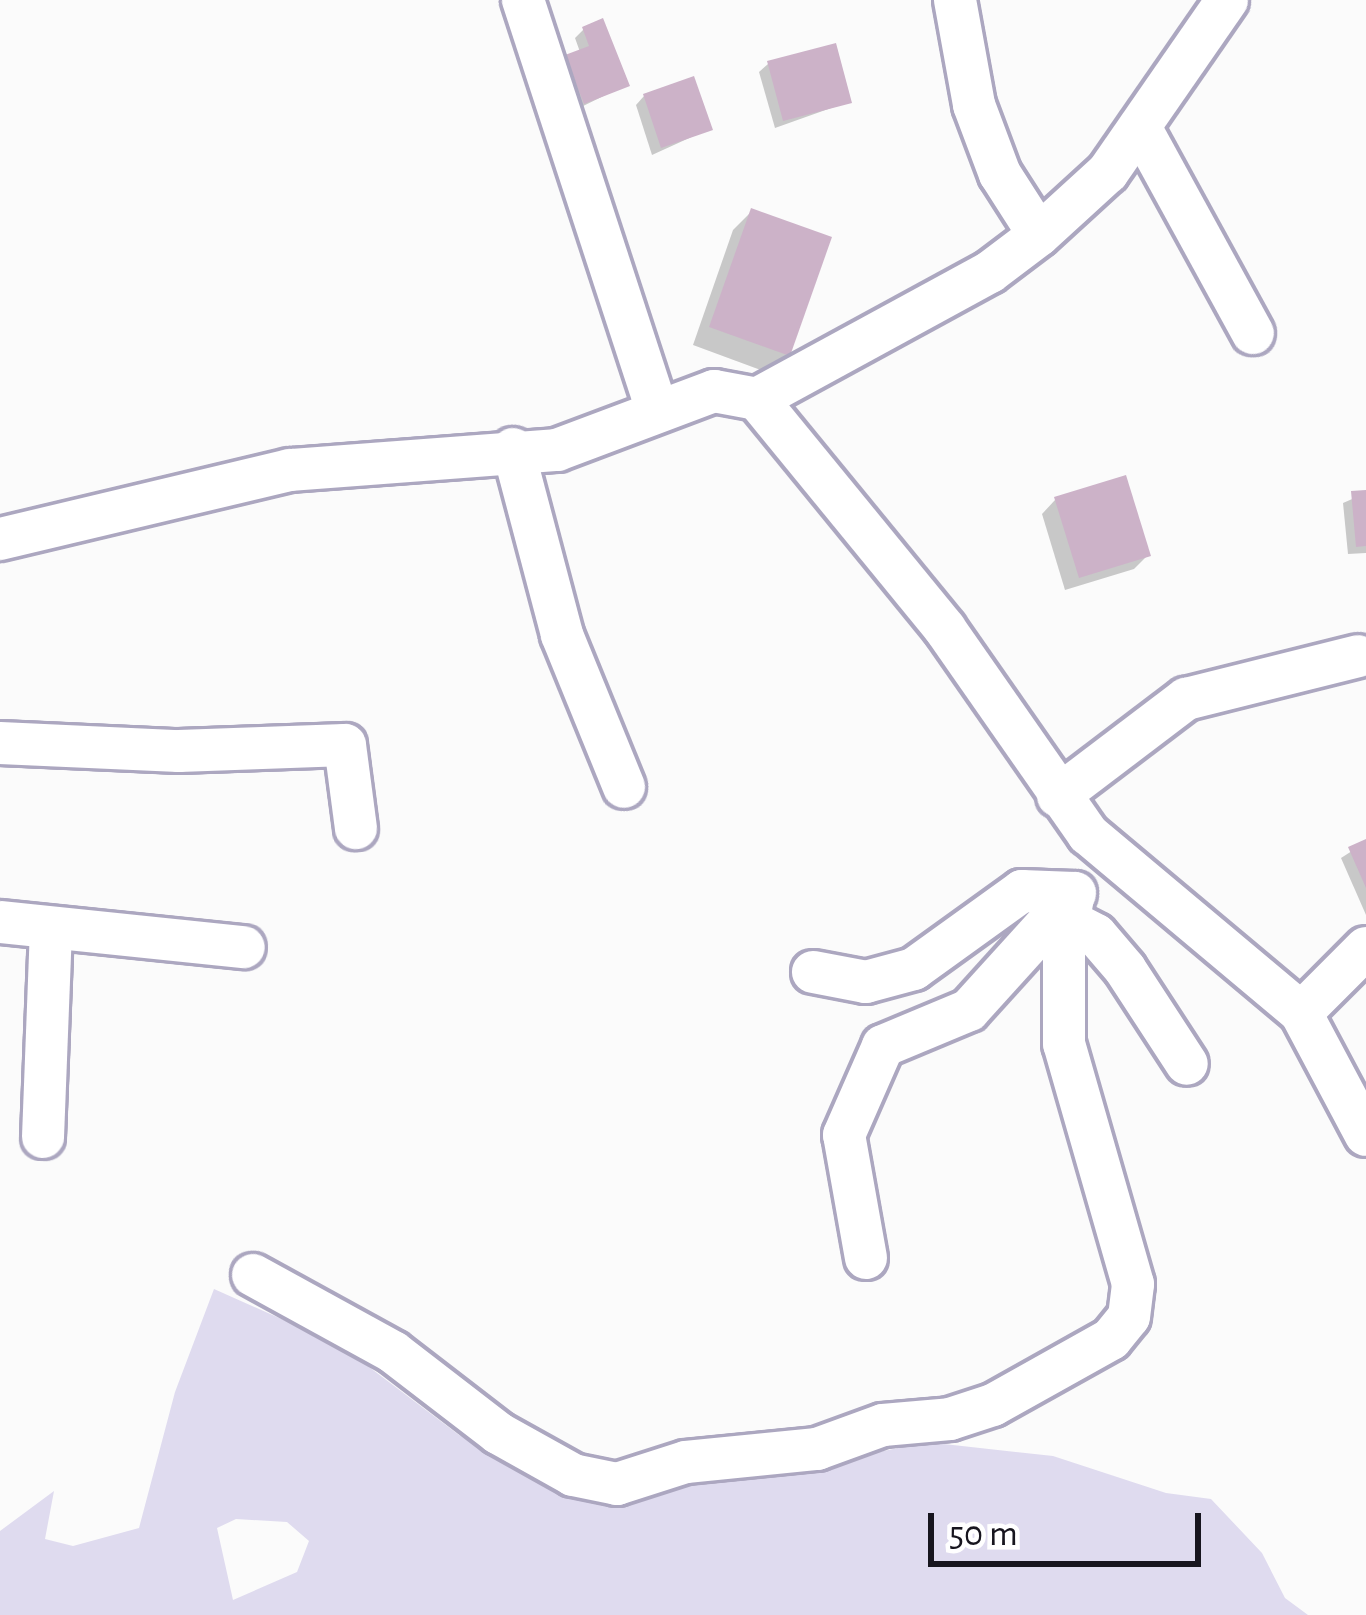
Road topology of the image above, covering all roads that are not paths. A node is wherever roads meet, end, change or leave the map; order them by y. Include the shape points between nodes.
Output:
1 (523, 0) edge
2 (955, 0) edge
3 (1227, 0) edge
4 (1140, 127) junction
5 (1039, 235) junction
6 (1252, 333) dead end
7 (757, 399) junction
8 (658, 410) junction
9 (513, 449) junction
10 (0, 539) edge
11 (1358, 656) dead end
12 (0, 743) edge
13 (624, 787) dead end
14 (1058, 796) junction
15 (356, 828) dead end
16 (1110, 858) junction
17 (1071, 907) junction
18 (0, 922) edge
19 (51, 930) junction
20 (244, 947) dead end
21 (1366, 948) edge
22 (813, 972) dead end
23 (1301, 1013) junction
24 (1187, 1064) dead end
25 (1366, 1135) edge
26 (43, 1137) dead end
27 (866, 1258) dead end
28 (253, 1275) dead end

1 - 8 street
2 - 5 street via 974,105 1000,174
3 - 4 street
4 - 5 street via 1108,172
4 - 6 street
5 - 7 street via 990,272
7 - 8 street via 714,391
7 - 14 street via 945,629
8 - 9 street via 557,450
9 - 10 street via 290,470
9 - 13 street via 562,635
11 - 14 street via 1186,699
12 - 15 street via 179,751 345,746
14 - 16 street
16 - 17 street
16 - 23 street
17 - 22 street via 1022,892 914,969 866,982
17 - 24 street via 1125,969
17 - 27 street via 969,1010 883,1046 844,1135
17 - 28 street via 1064,1044 1133,1283 1129,1317 1111,1339 993,1405 950,1419 884,1425 817,1449 716,1456 617,1484 590,1481 498,1432 393,1352
18 - 19 street
19 - 20 street
19 - 26 street
21 - 23 street
23 - 25 street

